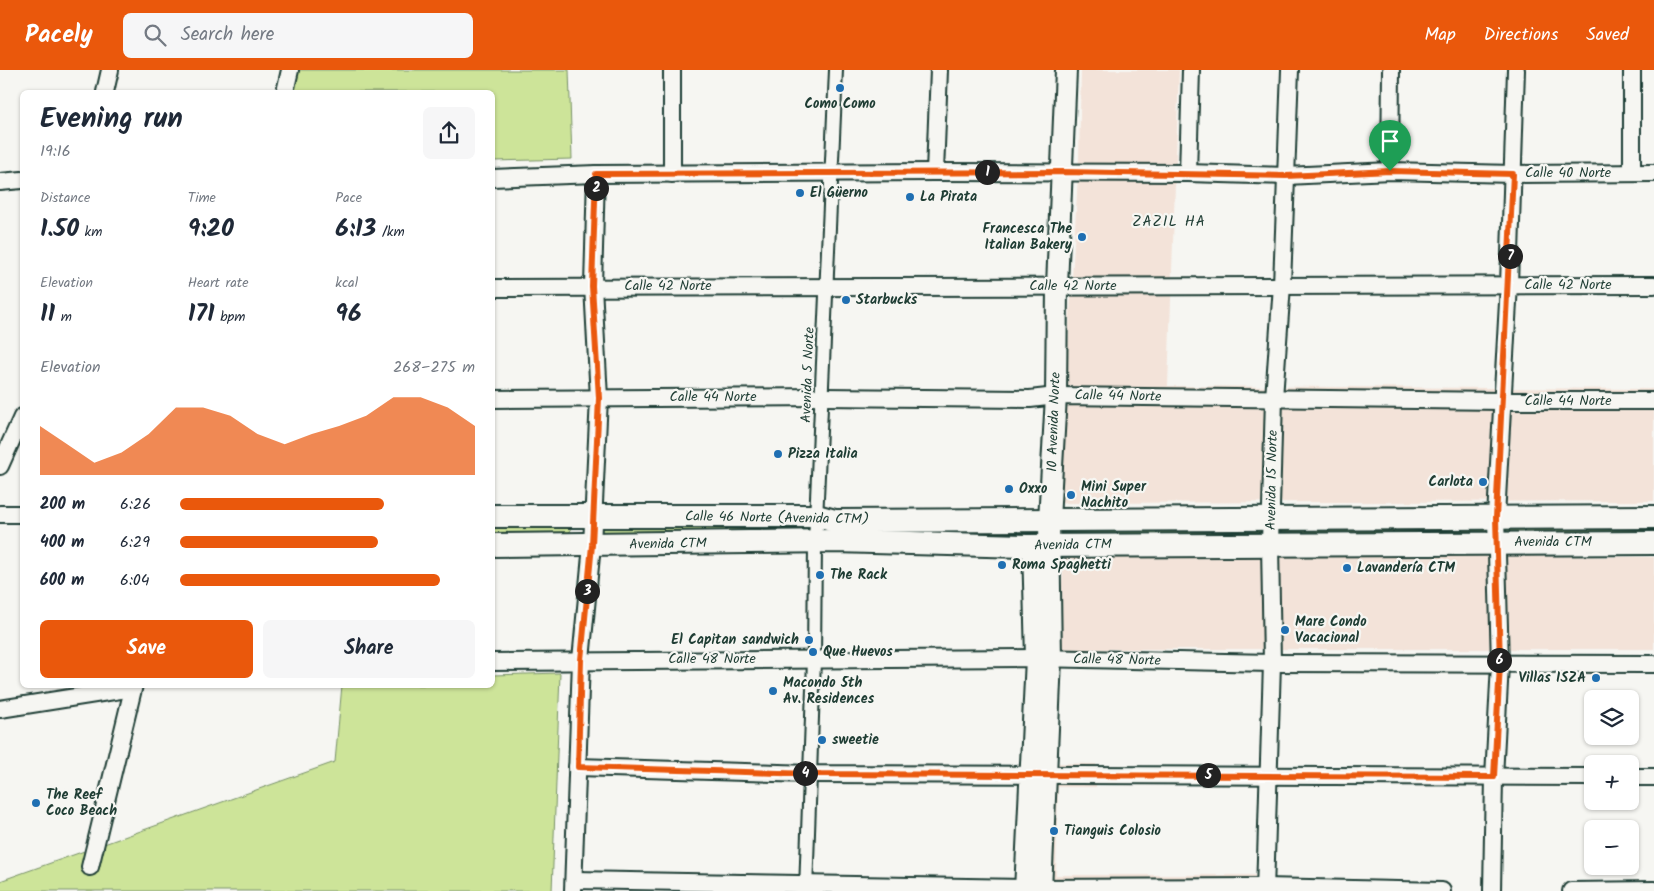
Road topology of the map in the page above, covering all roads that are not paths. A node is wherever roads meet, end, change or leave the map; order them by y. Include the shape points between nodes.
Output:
1 (110, 70) edge
2 (290, 70) edge
3 (672, 70) edge
4 (836, 70) edge
5 (939, 70) edge
6 (1066, 70) edge
7 (1191, 70) edge
8 (1290, 70) edge
9 (1391, 70) edge
10 (1516, 70) edge
11 (1632, 70) edge
12 (105, 90) edge
13 (285, 90) edge
14 (1390, 171) junction
15 (935, 172) junction
16 (831, 173) junction
17 (1055, 173) junction
18 (1188, 173) junction
19 (1632, 173) junction
20 (1654, 173) edge
21 (596, 174) junction
22 (672, 174) junction
23 (1513, 174) junction
24 (1286, 176) junction
25 (495, 178) edge
26 (20, 180) edge
27 (0, 182) edge
28 (1509, 284) junction
29 (1282, 285) junction
30 (1654, 285) edge
31 (592, 286) junction
32 (826, 286) junction
33 (1058, 286) junction
34 (495, 288) edge
35 (1056, 396) junction
36 (823, 397) junction
37 (599, 398) junction
38 (1274, 398) junction
39 (495, 399) edge
40 (1654, 401) edge
41 (1503, 402) junction
42 (20, 421) edge
43 (0, 466) edge
44 (0, 514) edge
45 (20, 514) edge
46 (495, 516) edge
47 (594, 516) junction
48 (1654, 517) edge
49 (1496, 518) junction
50 (1041, 520) junction
51 (1272, 520) junction
52 (826, 530) junction
53 (1496, 542) junction
54 (1654, 543) edge
55 (1270, 544) junction
56 (495, 545) edge
57 (592, 545) junction
58 (1042, 545) junction
59 (1043, 658) junction
60 (814, 659) junction
61 (581, 660) junction
62 (495, 662) edge
63 (1272, 662) junction
64 (1500, 664) junction
65 (1654, 664) edge
66 (122, 688) edge
67 (134, 688) edge
68 (0, 709) edge
69 (578, 767) junction
70 (810, 774) junction
71 (1039, 774) junction
72 (1268, 775) junction
73 (1494, 777) junction
74 (1584, 777) edge
75 (1639, 777) edge
76 (1654, 777) edge
77 (90, 867) dead end
78 (574, 885) edge
79 (806, 888) edge
80 (1033, 889) edge
81 (1265, 889) edge
82 (1654, 890) edge
83 (1442, 891) edge
84 (1492, 891) edge
85 (1571, 891) edge

1 - 12 street
2 - 13 street
3 - 22 street
4 - 16 street, Avenida 5 Norte
5 - 15 street
6 - 17 street, 10 Avenida Norte
7 - 18 street
8 - 24 street, Avenida 15 Norte
9 - 14 street
10 - 23 street
11 - 19 street
14 - 23 street, Calle 40 Norte
14 - 24 street, Calle 40 Norte
15 - 16 street, Calle 40 Norte
15 - 17 street, Calle 40 Norte
16 - 22 street, Calle 40 Norte
16 - 32 street, Avenida 5 Norte
17 - 18 street, Calle 40 Norte
17 - 33 street, 10 Avenida Norte
18 - 24 street, Calle 40 Norte
19 - 20 street, Calle 40 Norte
19 - 23 street, Calle 40 Norte
21 - 22 street, Calle 40 Norte
21 - 25 street, Calle 40 Norte
21 - 31 street
23 - 28 street
24 - 29 street, Avenida 15 Norte
26 - 27 street
28 - 29 street, Calle 42 Norte
28 - 30 street, Calle 42 Norte
28 - 41 street
29 - 33 street, Calle 42 Norte
29 - 38 street, Avenida 15 Norte
31 - 32 street, Calle 42 Norte
31 - 34 street, Calle 42 Norte
31 - 37 street
32 - 33 street, Calle 42 Norte
32 - 36 street, Avenida 5 Norte
33 - 35 street, 10 Avenida Norte
35 - 36 street, Calle 44 Norte via 1035,399
35 - 38 street, Calle 44 Norte
35 - 50 street, 10 Avenida Norte
36 - 37 street, Calle 44 Norte
36 - 52 street, Avenida 5 Norte
37 - 39 street, Calle 44 Norte
37 - 47 street
38 - 41 street, Calle 44 Norte
38 - 51 street, Avenida 15 Norte
40 - 41 street, Calle 44 Norte
41 - 49 street
42 - 43 street
44 - 45 street
46 - 47 main road, Calle 46 Norte (Avenida CTM)
47 - 52 main road, Calle 46 Norte (Avenida CTM)
47 - 57 street
48 - 49 main road, Avenida CTM
49 - 51 main road, Avenida CTM
49 - 53 street
50 - 51 main road, Avenida CTM
50 - 52 main road, Calle 46 Norte (Avenida CTM)
50 - 58 street, 10 Avenida Norte
51 - 55 street, Avenida 15 Norte
52 - 57 main road, Avenida CTM
52 - 58 main road, Avenida CTM
52 - 60 street, Avenida 5 Norte
53 - 54 main road, Avenida CTM
53 - 55 main road, Avenida CTM
53 - 64 street
55 - 58 main road, Avenida CTM
55 - 63 street, Avenida 15 Norte
56 - 57 main road, Avenida CTM
57 - 61 street
58 - 59 street, 10 Avenida Norte
59 - 60 street, Calle 48 Norte
59 - 63 street, Calle 48 Norte
59 - 71 street, 10 Avenida Norte
60 - 61 street, Calle 48 Norte
60 - 70 street, Avenida 5 Norte
61 - 62 street, Calle 48 Norte
61 - 69 street
63 - 64 street, Calle 48 Norte
63 - 72 street, Avenida 15 Norte
64 - 65 street, Calle 48 Norte
64 - 73 street
66 - 68 street
67 - 77 street
69 - 70 street
69 - 78 street
70 - 71 street
70 - 79 street, Avenida 5 Norte
71 - 72 street
71 - 80 street, 10 Avenida Norte
72 - 73 street
72 - 81 street, Avenida 15 Norte
73 - 74 street
73 - 84 street
75 - 76 street
78 - 79 street
79 - 80 street
80 - 81 street
81 - 83 street
82 - 85 street

